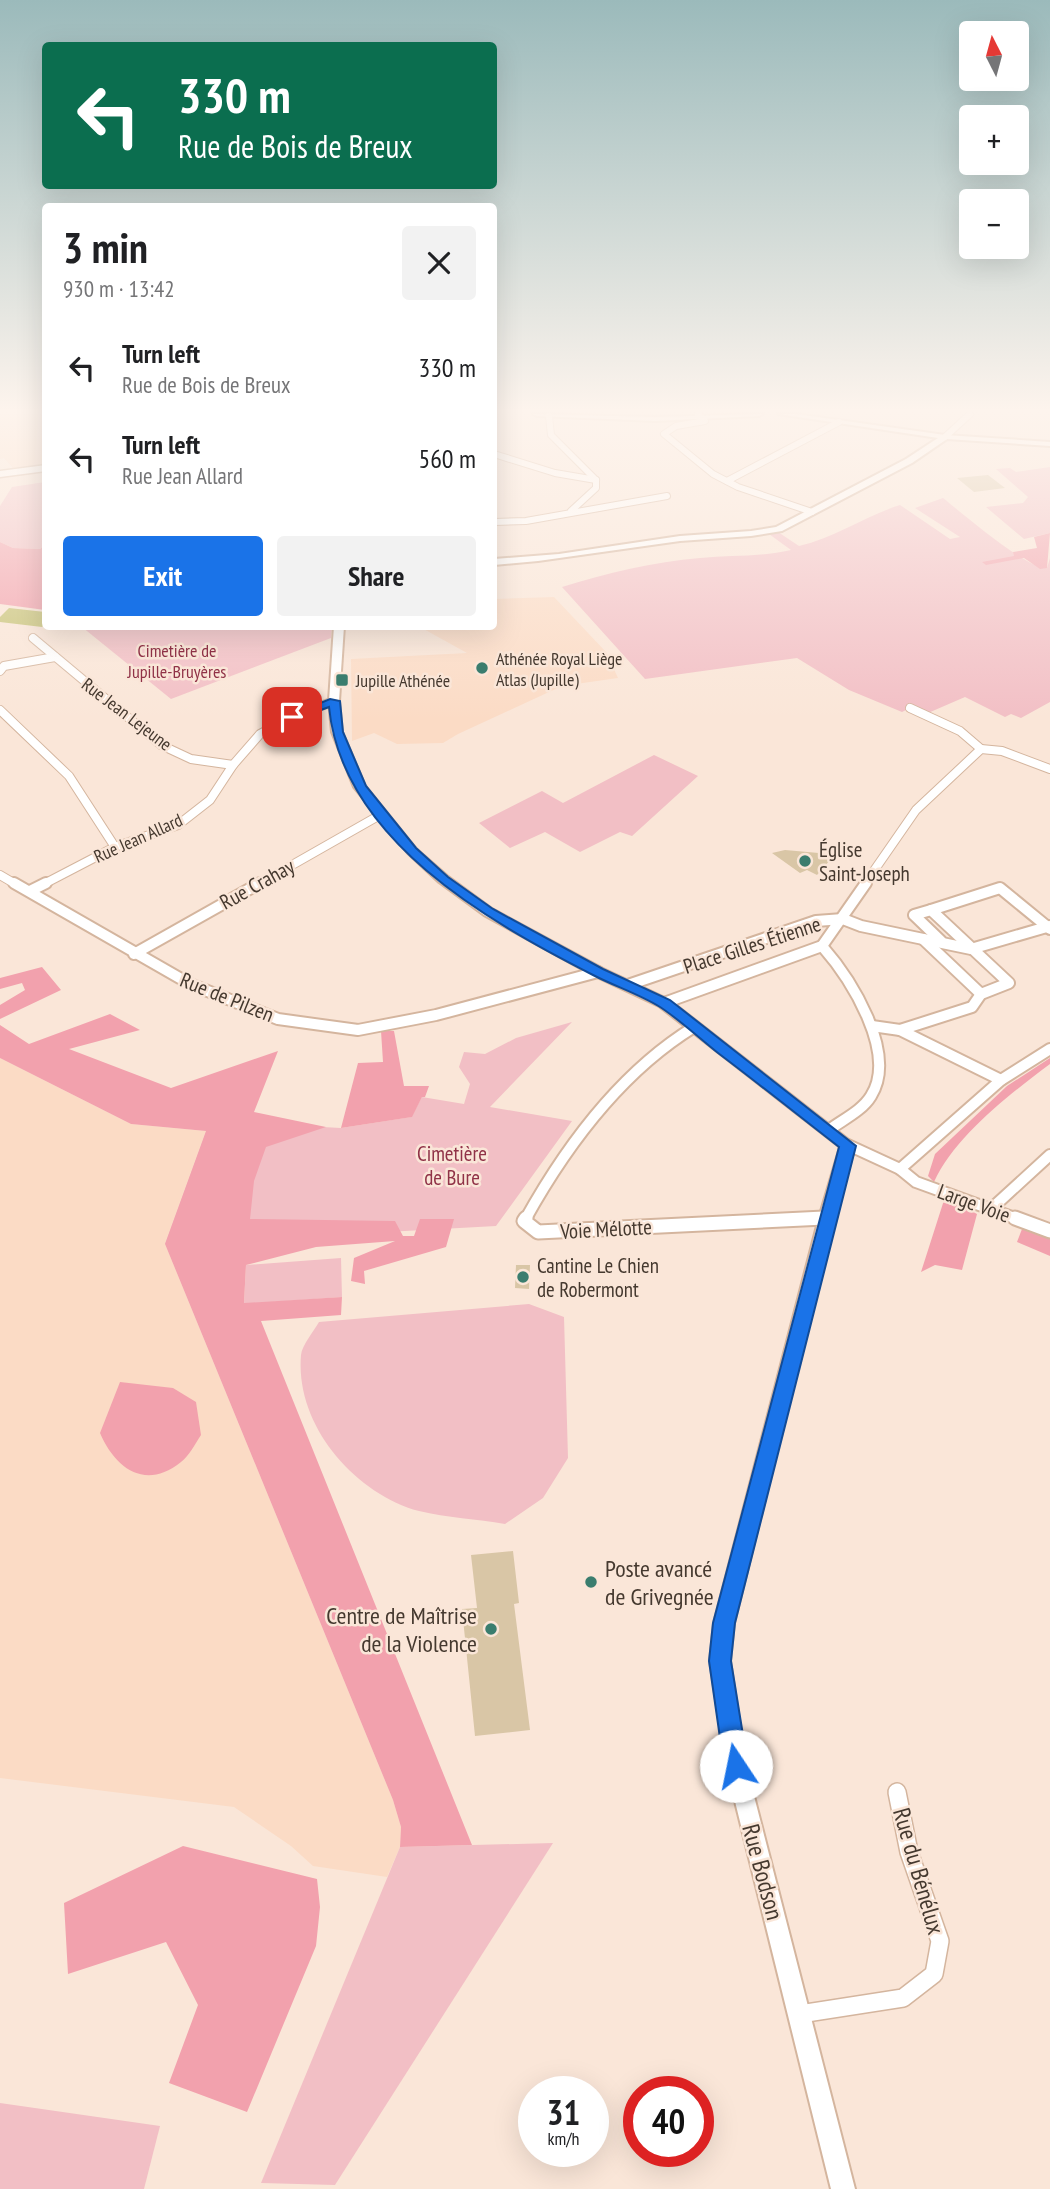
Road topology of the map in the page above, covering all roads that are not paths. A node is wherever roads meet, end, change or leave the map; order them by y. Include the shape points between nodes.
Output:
1 (551, 516) edge
2 (804, 516) edge
3 (497, 522) edge
4 (497, 562) edge
5 (339, 630) edge
6 (33, 638) dead end
7 (55, 657) junction
8 (0, 671) edge
9 (334, 701) junction
10 (910, 708) dead end
11 (0, 710) edge
12 (981, 749) junction
13 (233, 765) junction
14 (1050, 769) edge
15 (380, 815) junction
16 (115, 847) junction
17 (0, 875) edge
18 (30, 891) junction
19 (931, 910) junction
20 (843, 919) junction
21 (1049, 927) edge
22 (923, 939) junction
23 (943, 943) junction
24 (822, 946) junction
25 (971, 949) junction
26 (134, 954) junction
27 (598, 972) junction
28 (628, 985) junction
29 (981, 994) junction
30 (664, 1003) junction
31 (872, 1026) junction
32 (694, 1027) junction
33 (900, 1030) junction
34 (1050, 1049) edge
35 (1001, 1080) junction
36 (829, 1130) junction
37 (848, 1146) junction
38 (1050, 1155) edge
39 (900, 1169) junction
40 (991, 1209) junction
41 (827, 1218) junction
42 (1050, 1231) edge
43 (897, 1793) dead end
44 (800, 2014) junction
45 (843, 2189) edge

1 - 3 street
2 - 4 street via 759,534 668,540 594,554
5 - 9 street
6 - 7 street, Rue Jean Lejeune
7 - 8 street via 4,666
7 - 13 street, Rue Jean Lejeune via 161,745 191,759
9 - 13 street, Rue Jean Allard via 260,734
9 - 15 street via 337,732 348,761
10 - 12 street via 960,731
11 - 16 street via 69,776
12 - 14 street via 1002,751
12 - 20 street via 916,810
13 - 16 street, Rue Jean Allard via 211,800 178,825
15 - 26 street, Rue Crahay
15 - 27 street via 457,890
16 - 18 street, Rue Jean Allard
17 - 18 street, Rue de Pilzen
18 - 26 street, Rue de Pilzen
19 - 21 street via 1000,888
19 - 23 street via 914,915
19 - 25 street
20 - 22 street
20 - 24 street, Place Gilles Étienne
20 - 28 street, Place Gilles Étienne via 816,921
21 - 25 street
22 - 23 street
22 - 29 street
23 - 25 street
24 - 30 street, Place Gilles Étienne
24 - 31 street
25 - 29 street via 1009,983
26 - 27 street, Rue de Pilzen via 190,984 278,1019 358,1030 436,1015
27 - 28 street
28 - 30 street
29 - 33 street via 972,1007
30 - 32 street
31 - 33 street
31 - 36 street via 883,1065 871,1096
32 - 36 street
32 - 41 street, Voie Mélotte via 659,1048 618,1092 536,1196 524,1220 538,1232
33 - 35 street
34 - 35 street
35 - 39 street
36 - 37 street
37 - 39 street, Large Voie
37 - 41 street, Rue Bodson
38 - 40 street
39 - 40 street, Large Voie via 916,1182
40 - 42 street, Large Voie
41 - 44 street, Rue Bodson via 724,1623 720,1661 736,1766
43 - 44 street, Rue du Bénélux via 909,1852 940,1941 934,1975 903,1998
44 - 45 street, Rue Bodson

